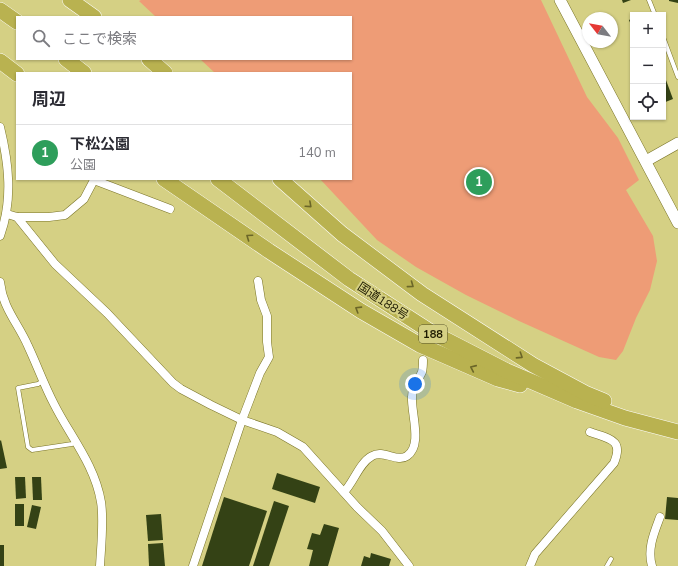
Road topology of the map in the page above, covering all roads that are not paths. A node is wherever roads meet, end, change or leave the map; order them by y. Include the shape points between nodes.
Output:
1 (70, 0) edge
2 (560, 0) edge
3 (649, 0) edge
4 (1, 10) edge
5 (654, 12) edge
6 (93, 16) edge
7 (16, 21) edge
8 (666, 43) edge
9 (67, 60) edge
10 (150, 60) edge
11 (0, 61) edge
12 (676, 64) edge
13 (83, 72) edge
14 (164, 72) edge
15 (16, 73) edge
16 (678, 77) edge
17 (0, 127) edge
18 (678, 143) edge
19 (646, 160) junction
20 (165, 180) edge
21 (219, 180) edge
22 (281, 180) edge
23 (170, 209) dead end
24 (7, 214) junction
25 (17, 217) junction
26 (678, 223) edge
27 (0, 236) edge
28 (258, 281) dead end
29 (0, 282) edge
30 (424, 360) dead end
31 (43, 381) junction
32 (577, 401) junction
33 (242, 420) junction
34 (678, 431) edge
35 (590, 432) dead end
36 (76, 441) junction
37 (344, 492) junction
38 (660, 517) dead end
39 (611, 560) dead end
40 (100, 566) edge
41 (193, 566) edge
42 (409, 566) edge
43 (530, 566) edge
44 (607, 566) edge
45 (652, 566) edge

1 - 6 highway
2 - 19 street
3 - 5 lane
4 - 7 highway
8 - 12 lane
9 - 13 highway
10 - 14 highway
11 - 15 highway
12 - 16 lane
17 - 24 street via 9,181
18 - 19 street
19 - 26 street
32 -> 20 highway via 498,379 420,345 361,311
21 - 32 highway, 国道188号 / 188 via 349,279 431,332 505,370
22 -> 34 highway via 342,234 422,294 533,365 587,394
23 - 25 street via 94,180 84,199 65,215
24 - 25 street
24 - 27 street
25 - 33 street via 55,264 108,313 173,383
28 - 33 street via 267,316 269,357 260,372
29 - 31 street via 5,304 28,344
30 - 37 street via 422,372 411,396 416,440 413,450 406,457 382,454 372,456 364,463
31 - 36 street
31 - 36 lane via 18,388 28,447 32,450 72,444
32 - 34 highway, 国道188号 / 188 via 625,418
33 - 37 street via 277,432 303,447
33 - 41 street
35 - 43 street via 612,439 618,453 614,463 535,554
36 - 40 street via 96,482 102,503
37 - 42 street via 382,530
38 - 45 street via 652,540
39 - 44 lane

